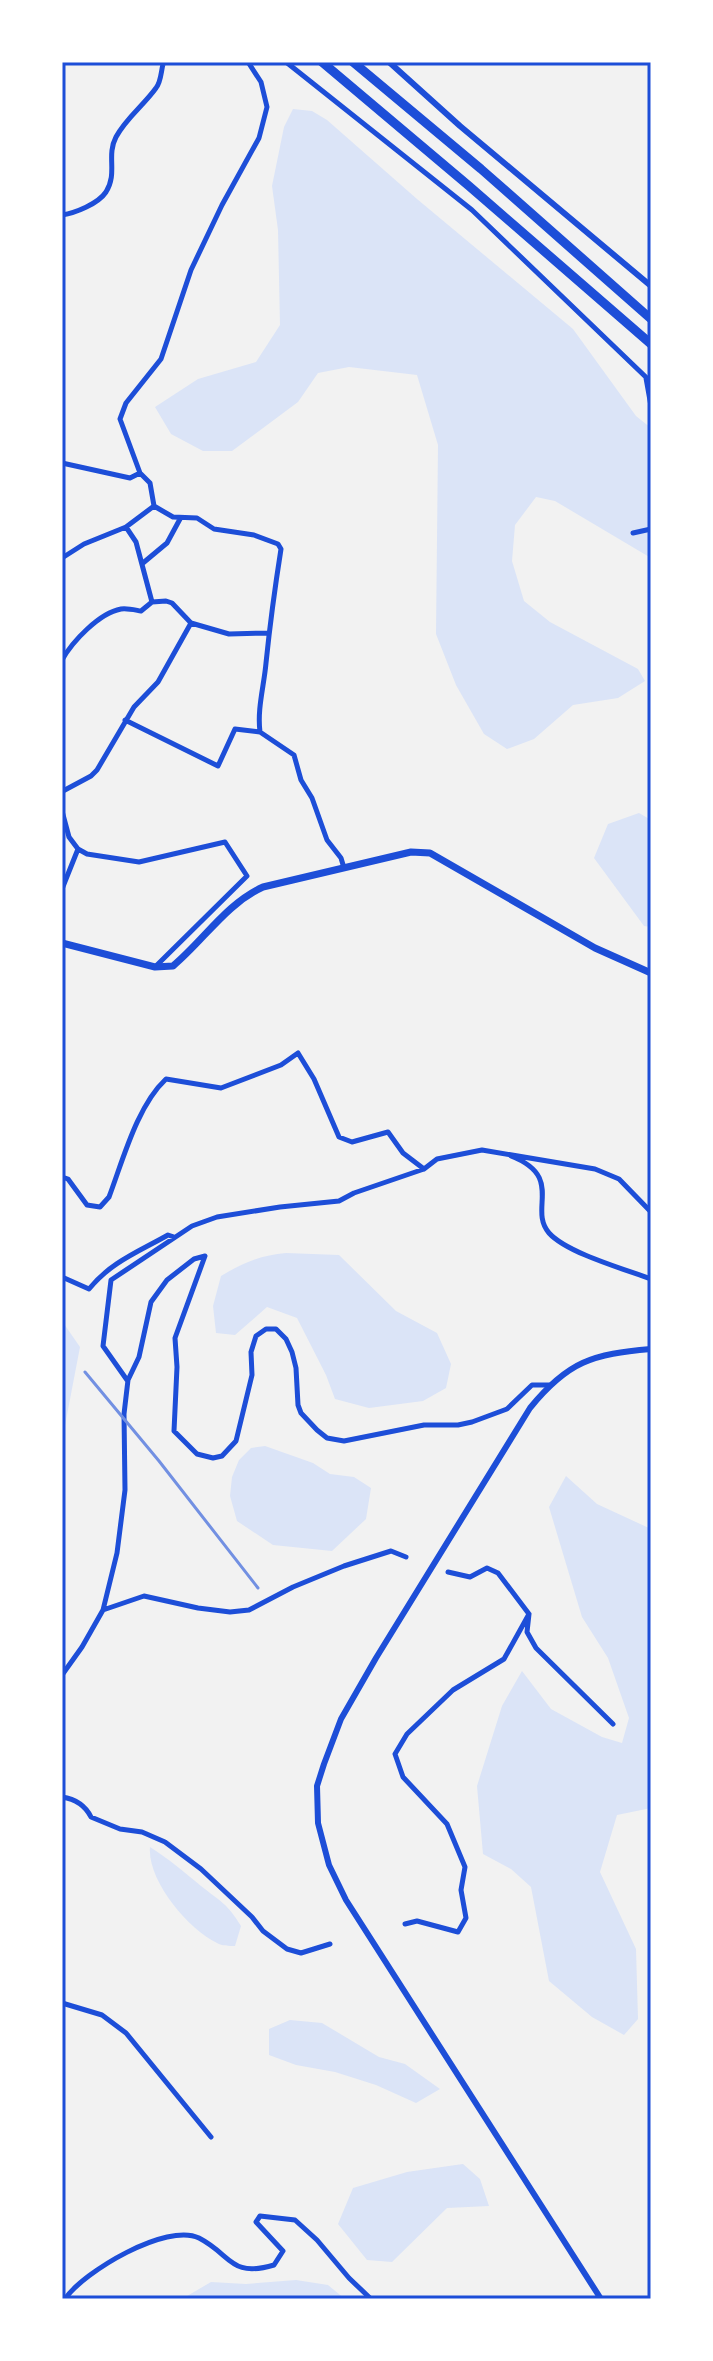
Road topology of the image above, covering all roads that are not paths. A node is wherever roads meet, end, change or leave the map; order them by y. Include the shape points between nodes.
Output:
1 (166, 62) edge
2 (248, 62) edge
3 (286, 62) edge
4 (322, 62) edge
5 (353, 62) edge
6 (389, 62) edge
7 (62, 215) edge
8 (651, 286) edge
9 (651, 319) edge
10 (651, 344) edge
11 (646, 377) junction
12 (651, 382) edge
13 (651, 406) edge
14 (62, 463) edge
15 (140, 473) junction
16 (154, 506) junction
17 (180, 519) junction
18 (126, 527) junction
19 (651, 529) edge
20 (633, 533) dead end
21 (62, 558) edge
22 (143, 563) junction
23 (152, 602) junction
24 (191, 623) junction
25 (268, 633) junction
26 (62, 660) edge
27 (125, 720) junction
28 (260, 732) junction
29 (62, 791) edge
30 (62, 808) edge
31 (78, 849) junction
32 (344, 868) junction
33 (62, 889) edge
34 (62, 943) edge
35 (155, 967) junction
36 (651, 973) edge
37 (497, 1151) junction
38 (424, 1169) junction
39 (62, 1177) edge
40 (651, 1212) edge
41 (175, 1237) junction
42 (62, 1277) edge
43 (651, 1279) edge
44 (651, 1349) edge
45 (128, 1380) junction
46 (549, 1385) junction
47 (406, 1557) dead end
48 (448, 1572) dead end
49 (103, 1610) junction
50 (529, 1614) junction
51 (62, 1675) edge
52 (613, 1724) dead end
53 (62, 1797) edge
54 (405, 1924) dead end
55 (330, 1944) dead end
56 (62, 2003) edge
57 (211, 2137) dead end
58 (595, 2290) junction
59 (65, 2299) edge
60 (371, 2299) edge
61 (592, 2299) edge
62 (601, 2299) edge

1 - 7 street via 158,86 116,139 106,192
2 - 15 street via 261,82 267,107 259,138 191,270 161,359 126,403 120,419
3 - 11 street via 472,210
4 - 10 highway
5 - 9 highway
6 - 8 street
11 - 12 street
11 - 13 street
14 - 15 street via 130,478
15 - 16 street via 150,483
16 - 17 street
16 - 18 street
17 - 22 street via 167,543
17 - 25 street via 197,518 214,529 278,544
18 - 21 street
18 - 22 street
19 - 20 street
22 - 23 street
23 - 24 street via 172,603
23 - 26 street via 141,611 121,609 101,619
24 - 25 street via 229,634
24 - 27 street via 158,682
25 - 28 street
27 - 28 street via 218,766 235,729
27 - 29 street via 97,770
28 - 32 street via 294,755 327,840
29 - 30 street
30 - 31 street via 69,837
31 - 33 street
31 - 35 street via 139,862 225,842 247,876
32 - 35 main road via 250,893 173,966
32 - 36 main road via 411,852 430,853 595,948
34 - 35 main road
37 - 38 street via 437,1159
37 - 40 street via 613,1175
37 - 43 street via 536,1171 543,1224 551,1235 585,1255
38 - 39 street via 388,1132 352,1142 339,1137 298,1053 221,1088 166,1079 143,1111 109,1197 100,1207 87,1205
38 - 41 street via 339,1201 217,1217
41 - 42 street via 168,1235 114,1263 89,1289
41 - 45 street via 111,1280 103,1346
44 - 46 street via 598,1356
45 - 46 street via 139,1357 151,1302 167,1280 205,1256 175,1338 174,1431 197,1454 222,1456 236,1441 252,1375 251,1352 256,1336 266,1329 276,1329 286,1339 296,1368 301,1413 327,1438 344,1441 424,1425 472,1422 507,1409 532,1385
45 - 49 street via 125,1490
46 - 58 street via 505,1447 341,1719 317,1786 318,1823 329,1865 346,1900
47 - 49 street via 391,1551 344,1566 249,1610 198,1608 144,1596
48 - 50 street via 470,1577 487,1568 498,1573
49 - 51 street
50 - 52 street via 527,1632 536,1648
50 - 54 street via 504,1659 453,1690 407,1734 395,1754 403,1777 447,1824 465,1867 461,1890 466,1918 458,1932 417,1921
53 - 55 street via 79,1803 91,1817 165,1842 287,1949 301,1953
56 - 57 street via 102,2015 126,2033
58 - 61 street
58 - 62 street
59 - 60 street via 141,2244 180,2234 197,2237 241,2269 274,2265 283,2251 256,2222 260,2216 295,2220

